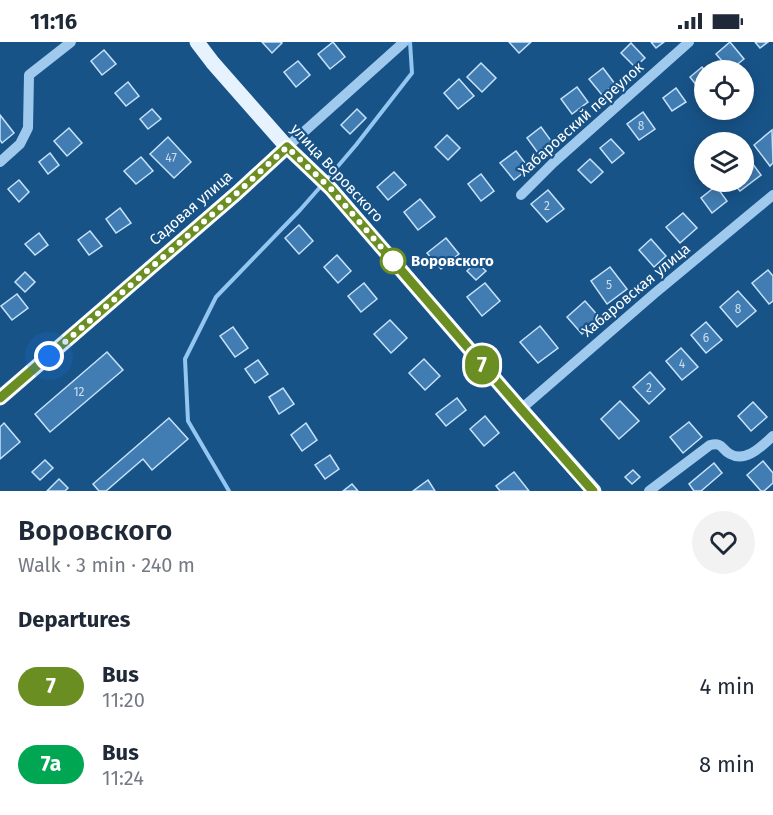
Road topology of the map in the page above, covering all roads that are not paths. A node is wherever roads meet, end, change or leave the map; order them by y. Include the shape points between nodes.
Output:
1 (71, 42) edge
2 (197, 42) edge
3 (689, 42) edge
4 (403, 43) edge
5 (287, 147) junction
6 (0, 162) edge
7 (521, 195) dead end
8 (773, 195) edge
9 (0, 398) edge
10 (521, 409) junction
11 (773, 436) edge
12 (594, 491) edge
13 (649, 491) edge

1 - 6 street via 29,75 28,128 21,144
2 - 5 main road, улица Воровского
3 - 7 street, Хабаровский переулок
4 - 5 street, Садовая улица
5 - 9 main road, Садовая улица
5 - 10 main road, улица Воровского via 331,189
8 - 10 street, Хабаровская улица
10 - 12 main road, улица Воровского
11 - 13 street via 752,454 739,456 721,445 710,445

